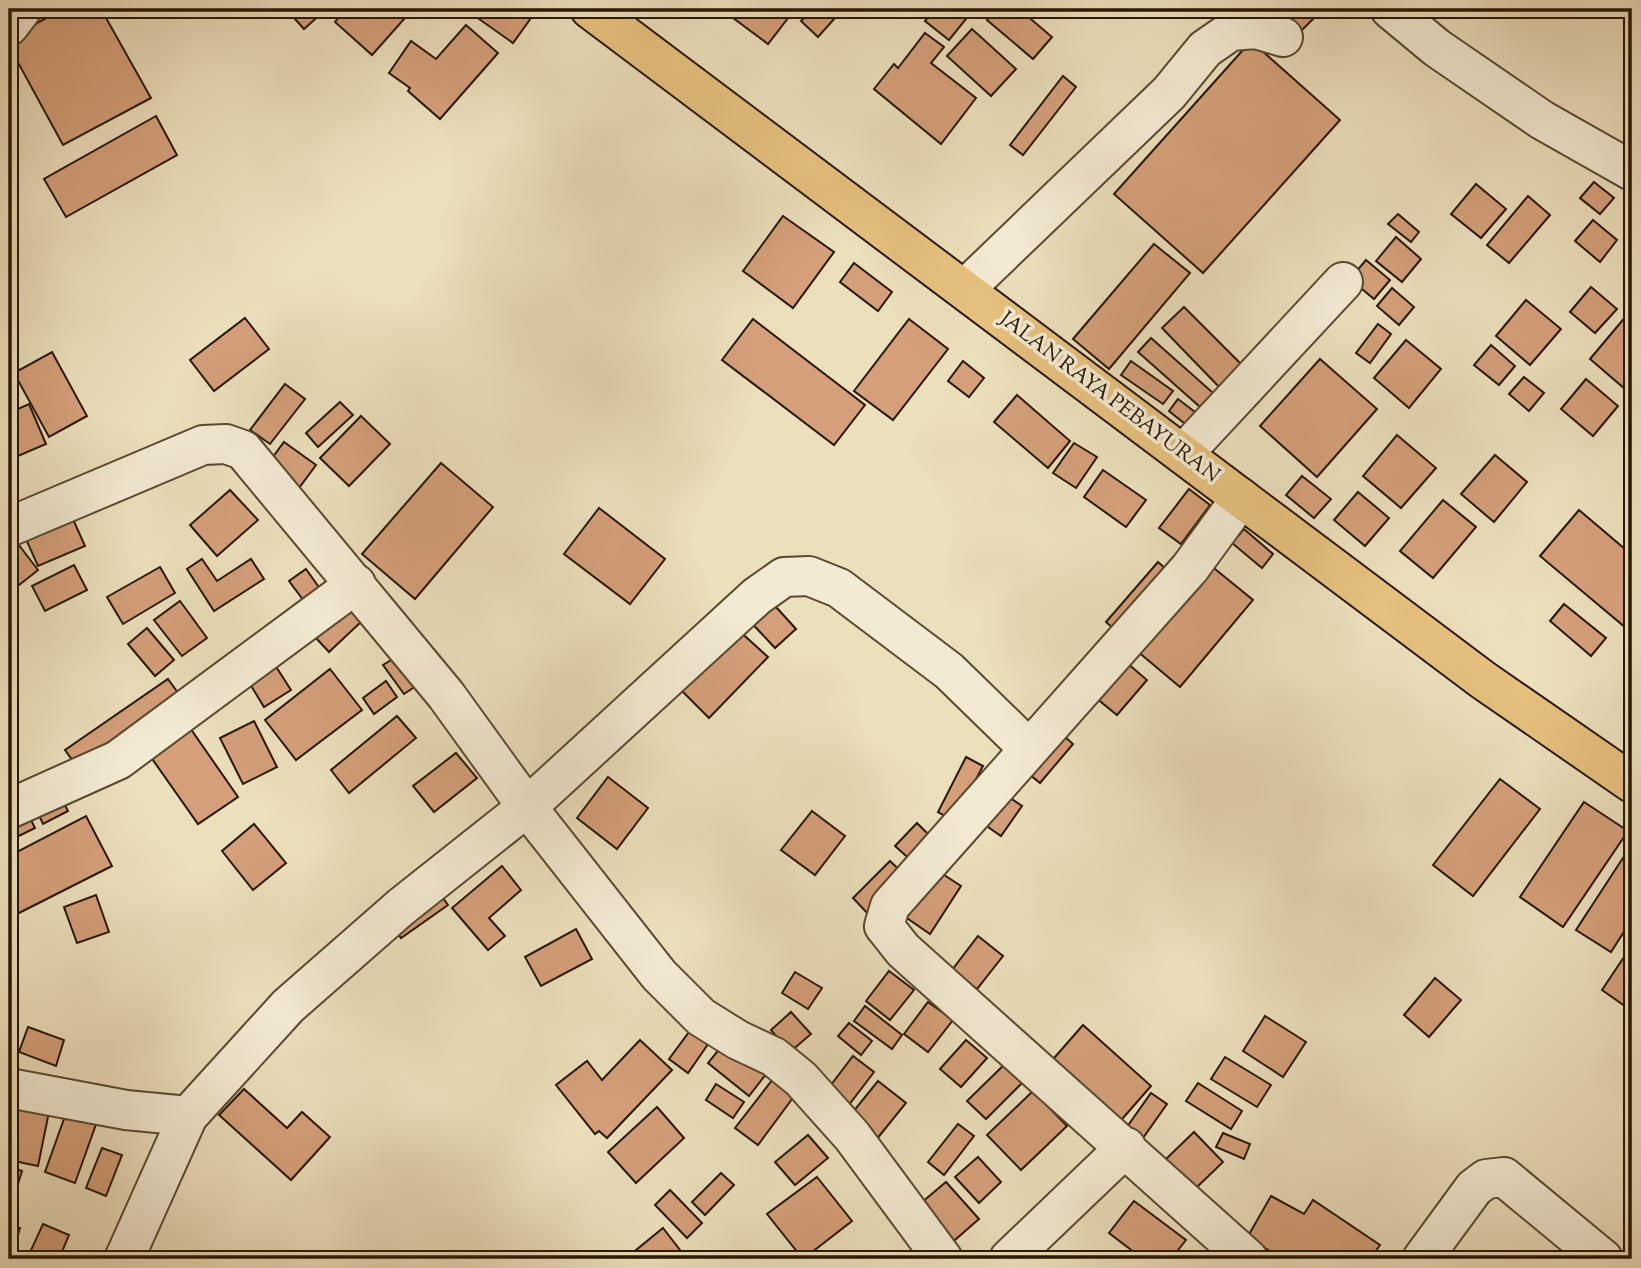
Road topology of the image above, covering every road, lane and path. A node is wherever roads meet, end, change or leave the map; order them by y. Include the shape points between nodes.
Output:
1 (22, 9) edge
2 (590, 9) edge
3 (1390, 9) edge
4 (9, 26) edge
5 (1283, 37) dead end
6 (1632, 171) edge
7 (1343, 282) dead end
8 (966, 288) junction
9 (1183, 454) junction
10 (1241, 498) junction
11 (9, 527) edge
12 (356, 583) junction
13 (1028, 748) junction
14 (1632, 783) edge
15 (527, 807) junction
16 (9, 809) edge
17 (9, 1088) edge
18 (188, 1116) junction
19 (1126, 1147) junction
20 (124, 1259) edge
21 (943, 1259) edge
22 (1009, 1259) edge
23 (1248, 1259) edge
24 (1422, 1259) edge
25 (1603, 1259) edge

1 - 4 street
2 - 8 main road, JALAN RAYA PEBAYURAN
3 - 6 street via 1437,48 1542,120
5 - 8 street via 1256,29 1231,31 1206,49 1168,93
7 - 9 street
8 - 9 main road, JALAN RAYA PEBAYURAN
9 - 10 main road, JALAN RAYA PEBAYURAN
10 - 13 street via 1190,568
10 - 14 main road, JALAN RAYA PEBAYURAN via 1483,680
11 - 12 street via 203,445 226,444 243,450
12 - 15 street via 446,695
12 - 16 street via 118,760
13 - 15 street via 949,671 839,588 809,576 784,577
13 - 19 street via 890,906 884,926 903,950
15 - 18 street via 401,907 288,1006
15 - 21 street via 659,975 701,1017 774,1057 801,1079 852,1136
17 - 18 street via 126,1110
18 - 20 street
19 - 22 street
19 - 23 street
24 - 25 street via 1474,1188 1486,1179 1504,1177

